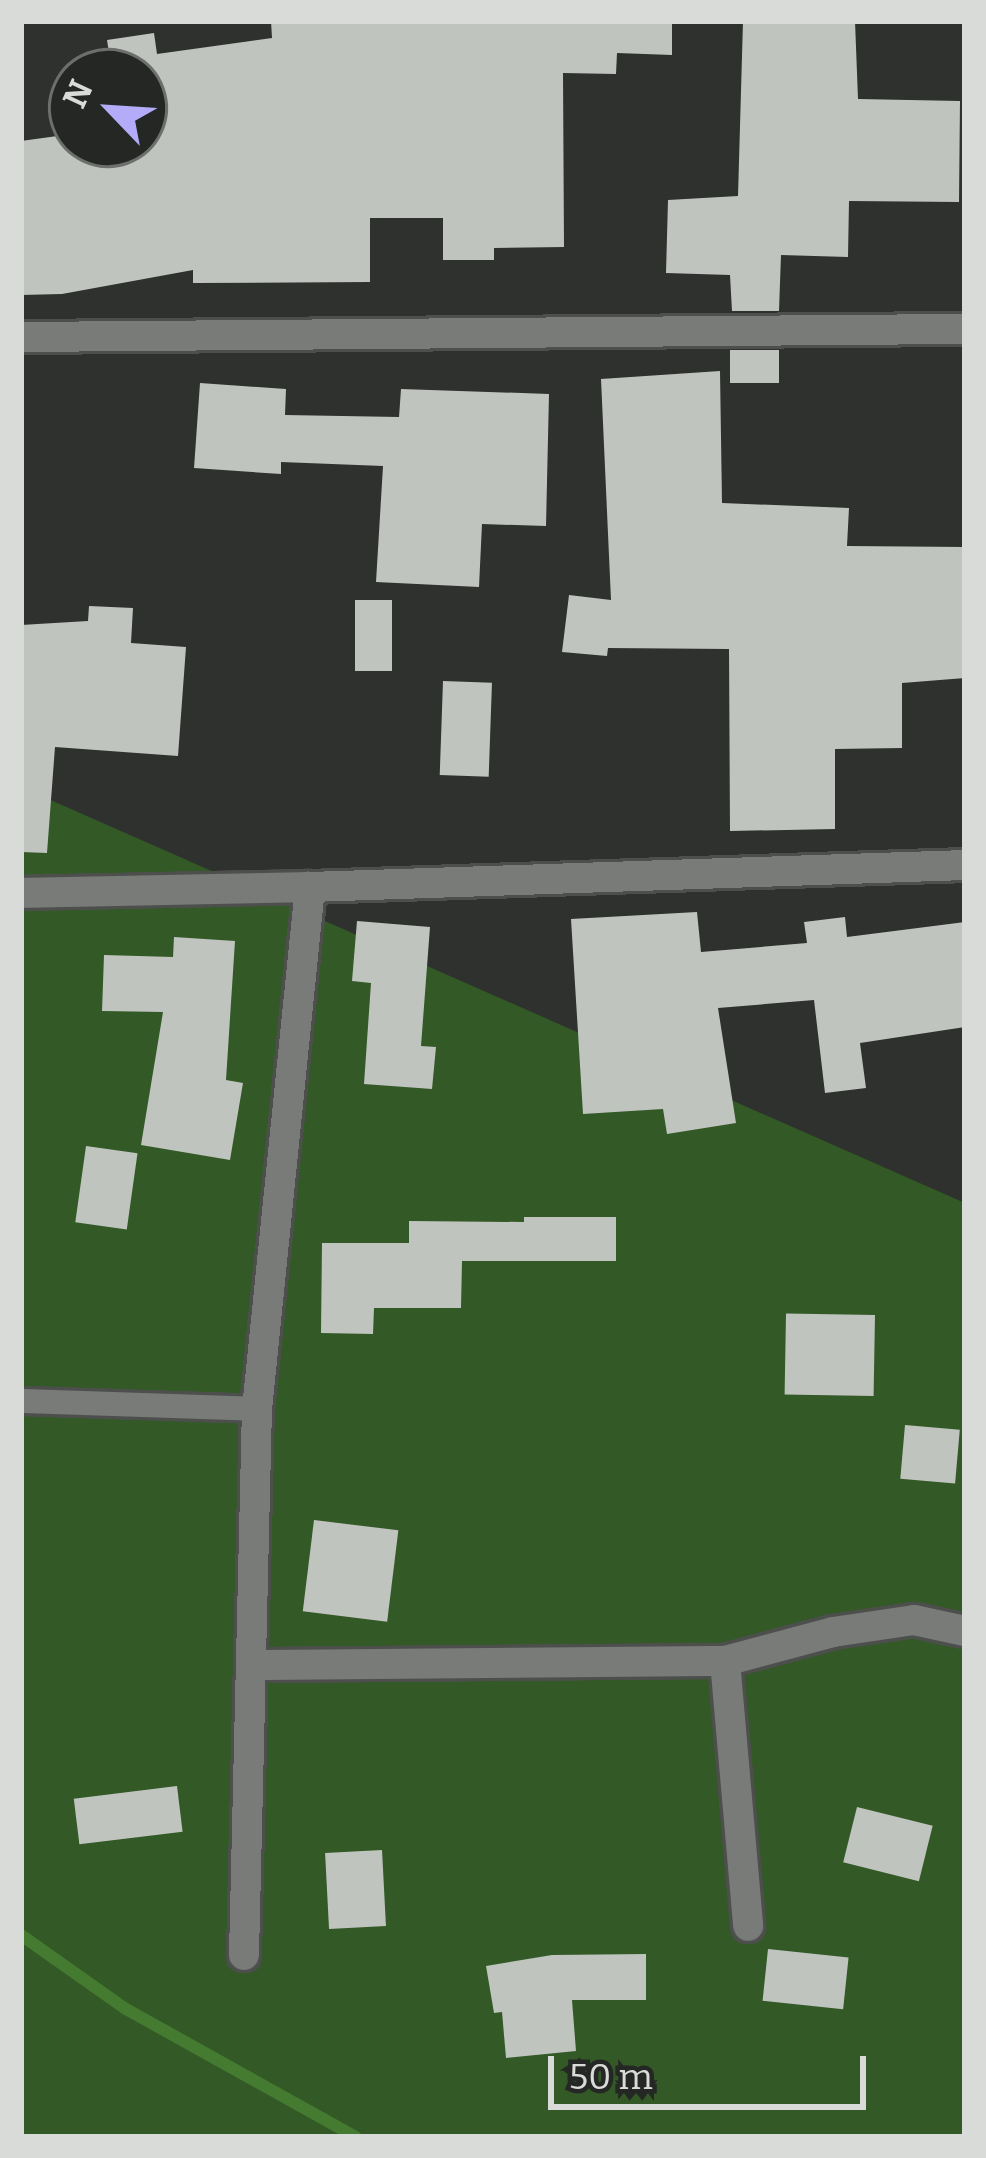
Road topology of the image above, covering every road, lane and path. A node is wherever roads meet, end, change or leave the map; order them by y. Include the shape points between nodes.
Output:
1 (965, 329) edge
2 (21, 338) edge
3 (965, 865) edge
4 (310, 886) junction
5 (21, 893) edge
6 (21, 1401) edge
7 (257, 1409) junction
8 (965, 1630) edge
9 (725, 1661) junction
10 (251, 1665) junction
11 (748, 1926) dead end
12 (244, 1955) dead end

1 - 2 street
3 - 4 street
4 - 5 street
4 - 7 street
6 - 7 lane
7 - 10 street
8 - 9 street via 914,1620
9 - 10 street
9 - 11 street
10 - 12 street

